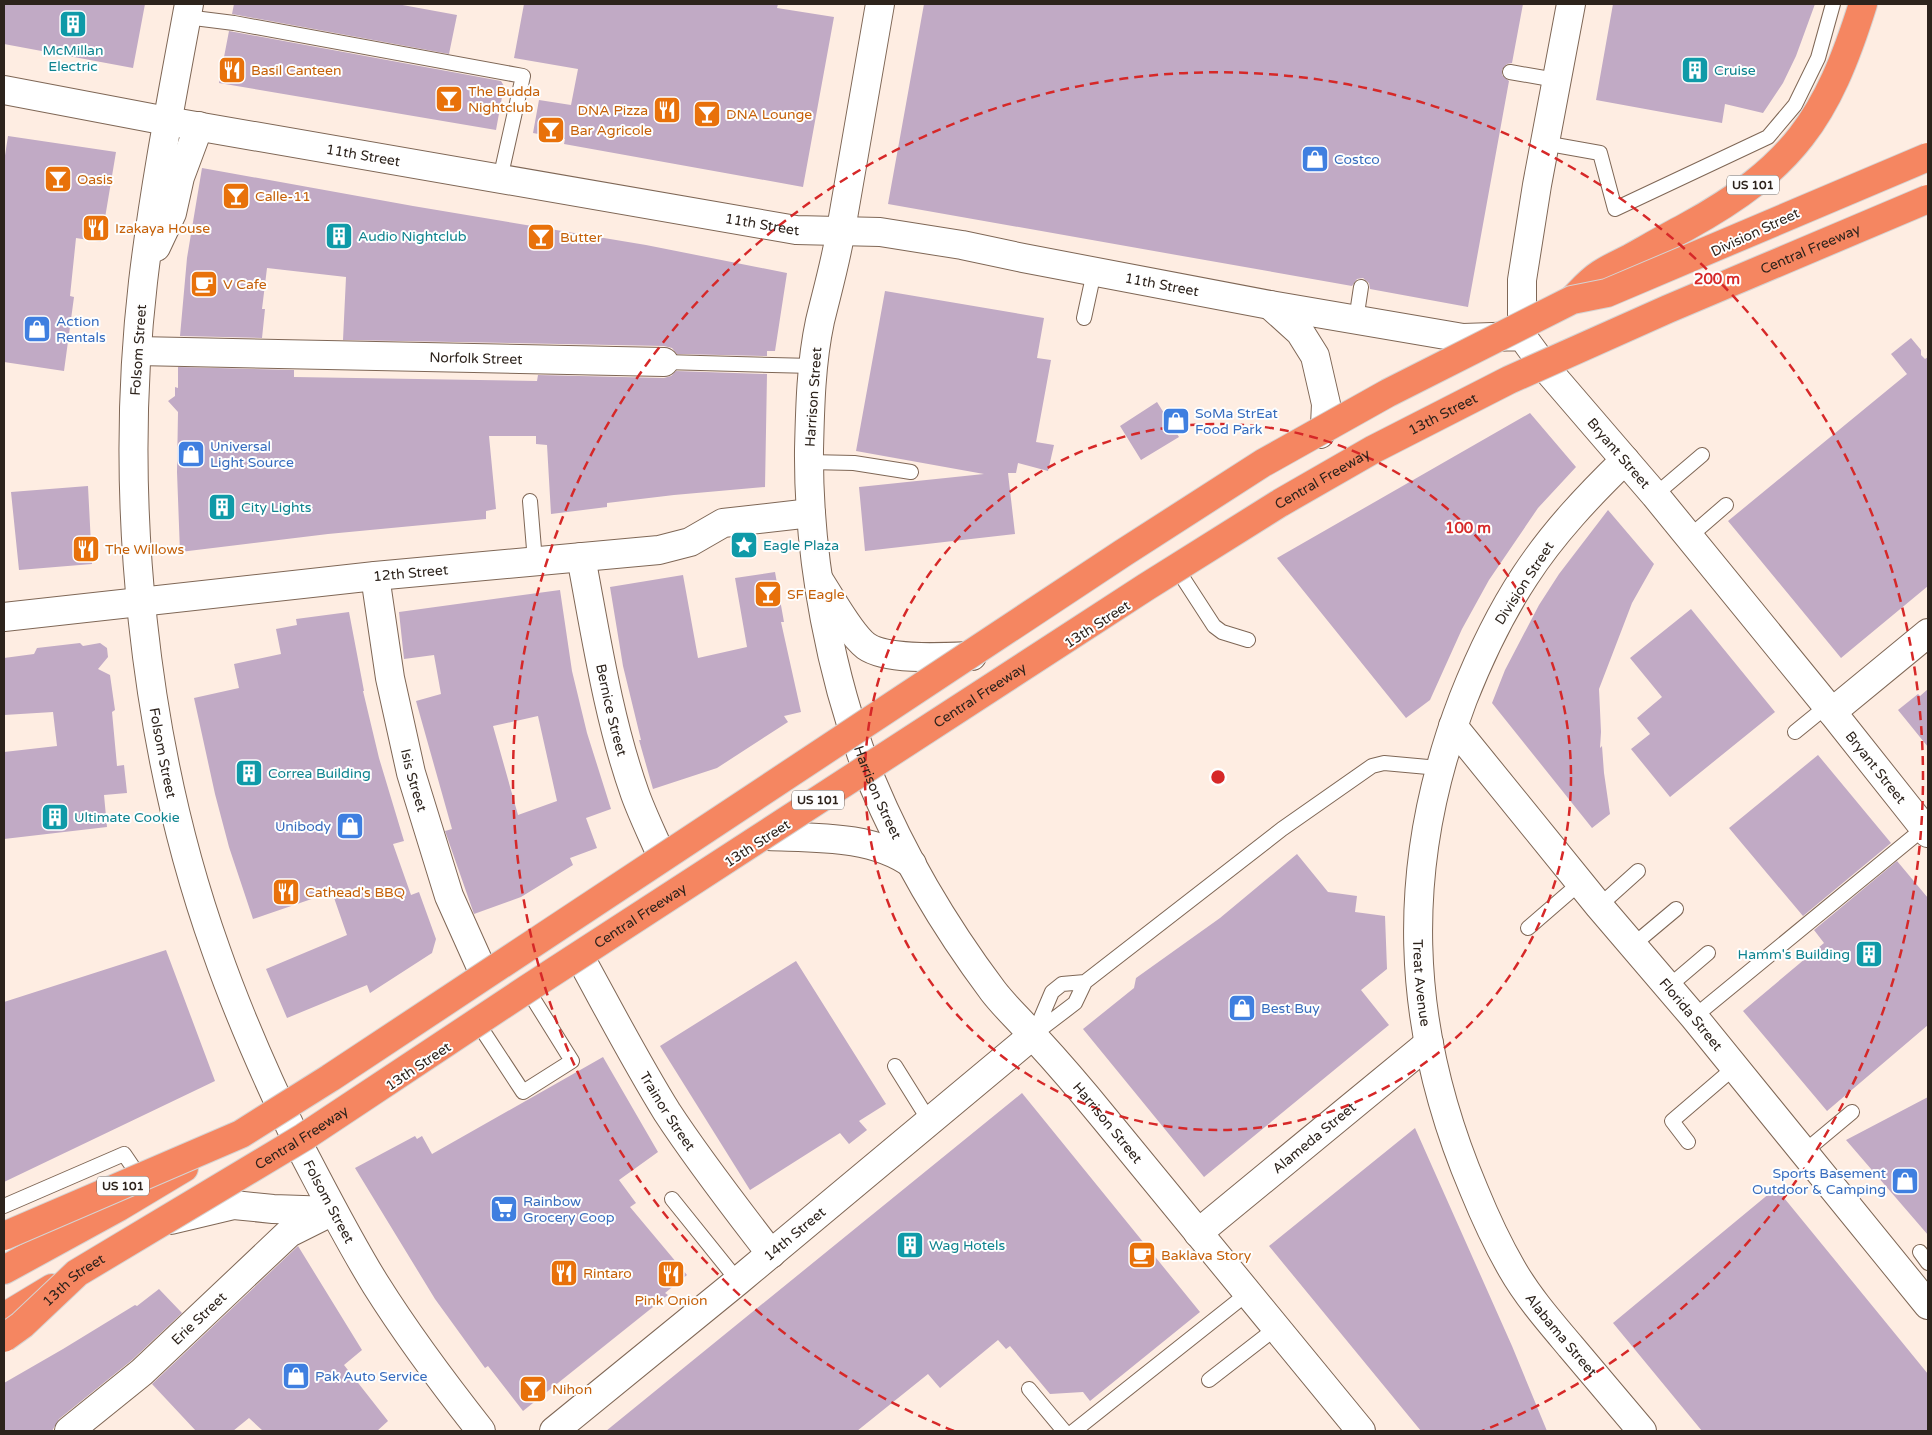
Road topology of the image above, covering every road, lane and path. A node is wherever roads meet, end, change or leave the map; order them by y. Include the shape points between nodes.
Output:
1 (880, 4) edge
2 (1571, 4) edge
3 (1833, 4) edge
4 (1863, 4) edge
5 (187, 10) edge
6 (1510, 72) dead end
7 (1556, 80) junction
8 (5, 96) edge
9 (168, 121) junction
10 (199, 126) junction
11 (1928, 143) edge
12 (1544, 144) junction
13 (1928, 157) edge
14 (500, 179) junction
15 (1928, 192) edge
16 (1928, 199) edge
17 (841, 232) junction
18 (145, 271) junction
19 (1094, 272) junction
20 (1361, 287) dead end
21 (1572, 300) junction
22 (1270, 305) junction
23 (1084, 318) dead end
24 (1356, 320) junction
25 (1522, 336) junction
26 (137, 351) junction
27 (664, 362) joint
28 (813, 366) junction
29 (1544, 366) junction
30 (1320, 434) junction
31 (1702, 455) dead end
32 (1625, 460) junction
33 (809, 462) junction
34 (911, 472) dead end
35 (1655, 495) junction
36 (530, 501) dead end
37 (1726, 505) dead end
38 (811, 513) junction
39 (1689, 537) junction
40 (582, 557) junction
41 (535, 561) junction
42 (1179, 572) junction
43 (375, 576) junction
44 (819, 580) junction
45 (142, 602) junction
46 (4, 617) edge
47 (1928, 633) edge
48 (1248, 640) dead end
49 (972, 656) junction
50 (1830, 709) junction
51 (1453, 726) junction
52 (1795, 732) dead end
53 (854, 733) junction
54 (1439, 768) junction
55 (868, 772) junction
56 (1926, 830) edge
57 (768, 836) junction
58 (662, 857) junction
59 (912, 864) junction
60 (1638, 871) dead end
61 (1580, 883) junction
62 (1599, 906) junction
63 (1676, 910) dead end
64 (1528, 928) dead end
65 (1633, 945) junction
66 (1708, 953) dead end
67 (581, 959) junction
68 (484, 974) junction
69 (1085, 982) junction
70 (1668, 987) junction
71 (529, 992) junction
72 (1694, 1017) junction
73 (479, 1025) junction
74 (1033, 1035) junction
75 (1429, 1043) junction
76 (895, 1066) dead end
77 (1735, 1067) junction
78 (281, 1108) junction
79 (1852, 1112) dead end
80 (930, 1122) junction
81 (241, 1134) junction
82 (1688, 1142) dead end
83 (299, 1145) junction
84 (1804, 1152) junction
85 (147, 1189) junction
86 (672, 1199) dead end
87 (4, 1206) edge
88 (333, 1211) junction
89 (171, 1220) junction
90 (1492, 1232) joint
91 (1198, 1233) junction
92 (4, 1236) edge
93 (771, 1254) junction
94 (4, 1269) edge
95 (77, 1273) junction
96 (738, 1281) junction
97 (1248, 1293) junction
98 (1928, 1304) edge
99 (4, 1319) edge
100 (1276, 1328) junction
101 (4, 1338) edge
102 (1209, 1380) dead end
103 (1029, 1389) dead end
104 (69, 1431) edge
105 (481, 1431) edge
106 (554, 1431) edge
107 (1064, 1431) edge
108 (1074, 1431) edge
109 (1361, 1431) edge
110 (1642, 1431) edge

1 - 17 street, Harrison Street
2 - 7 street
3 - 12 lane via 1818,58 1794,105 1768,137 1615,209 1600,153
4 - 21 highway, US 101 via 1840,70 1822,107 1782,160 1732,200 1599,274
5 - 9 street, Folsom Street
5 - 14 lane via 234,23 523,76
6 - 7 lane
7 - 12 street
8 - 9 street, 11th Street
9 - 10 street, 11th Street
9 - 18 street, Folsom Street
10 - 14 street, 11th Street
10 - 18 street via 180,177 172,213
11 - 25 street, Division Street via 1902,160 1761,230
12 - 25 street via 1522,280
13 - 21 highway, bridge via 1607,293
14 - 17 street, 11th Street via 796,230
15 - 29 street via 1771,267
16 - 95 highway, Central Freeway / US 101, bridge via 1572,351 1464,402 1318,481 1137,593 527,989 304,1138
17 - 19 street, 11th Street via 880,232
17 - 28 street, Harrison Street
18 - 26 street, Folsom Street
19 - 22 street, 11th Street
19 - 23 lane
20 - 24 lane
21 - 81 highway, US 101, bridge via 1388,393 1263,464
22 - 24 street, 11th Street
22 - 30 street via 1300,332 1315,356 1326,404 1325,425
24 - 25 street, 11th Street via 1463,338
25 - 29 street, Bryant Street
25 - 30 street via 1427,379
26 - 27 street, Norfolk Street
26 - 45 street, Folsom Street via 134,482
27 - 28 lane, Norfolk Street
28 - 33 street, Harrison Street
29 - 32 street, Bryant Street
29 - 42 street, 13th Street via 1372,454 1244,529
30 - 49 street via 1210,500
31 - 35 lane
32 - 35 street, Bryant Street
32 - 51 street, Division Street via 1592,492 1524,576 1478,662
33 - 34 lane via 854,463
33 - 38 street, Harrison Street
35 - 39 street, Bryant Street
36 - 41 lane
37 - 39 lane
38 - 40 street, 12th Street via 724,523 690,542 659,550
38 - 44 street, Harrison Street
39 - 50 street, Bryant Street
40 - 41 street, 12th Street
40 - 58 street, Bernice Street via 596,639 620,740 636,794
41 - 43 street, 12th Street
42 - 48 lane via 1214,626
42 - 55 street, 13th Street
43 - 45 street, 12th Street
43 - 68 street, Isis Street via 390,678 411,773 449,896
44 - 49 street via 854,634 867,647 908,656
44 - 53 street, Harrison Street via 833,654
45 - 46 street, 12th Street
45 - 78 street, Folsom Street via 153,698 185,849 215,948
47 - 50 street
49 - 53 street
50 - 52 lane
50 - 56 street, Bryant Street
51 - 54 street, Treat Avenue
51 - 61 street, Florida Street
53 - 55 street, Harrison Street
53 - 58 street
54 - 69 lane via 1384,763 1372,766 1282,829
54 - 75 street, Treat Avenue via 1424,842 1418,894 1417,946
55 - 57 street, 13th Street
55 - 59 street, Harrison Street
56 - 72 lane
57 - 59 street via 866,844 898,855
57 - 67 street, 13th Street
58 - 68 street
59 - 74 street, Harrison Street via 964,950 1008,1010
60 - 62 lane
61 - 62 street, Florida Street
61 - 64 lane
62 - 65 street, Florida Street
63 - 65 lane
65 - 70 street, Florida Street
66 - 70 lane
67 - 71 street, 13th Street
67 - 93 street, Trainor Street via 668,1113
68 - 78 street
69 - 74 lane via 1075,1003
69 - 74 lane via 1062,984 1052,992
70 - 72 street, Florida Street
71 - 73 street, 13th Street
71 - 73 lane via 572,1061 523,1092
72 - 77 street, Florida Street
73 - 83 street, 13th Street
74 - 80 street, 14th Street
74 - 91 street, Harrison Street
75 - 90 street, Treat Avenue via 1448,1123
75 - 91 street, Alameda Street
76 - 80 lane
77 - 82 lane via 1672,1121
77 - 84 street, Florida Street
78 - 83 street, Folsom Street
78 - 85 street
79 - 84 lane
80 - 93 street, 14th Street
81 - 92 highway, US 101, bridge
81 - 94 highway, bridge via 119,1207
83 - 88 street, Folsom Street
83 - 89 street, 13th Street
84 - 98 street, Florida Street
85 - 87 lane via 124,1154
85 - 94 street
86 - 96 lane
88 - 89 street via 234,1205
88 - 104 street, Erie Street via 289,1233 142,1372
88 - 105 street, Folsom Street via 406,1330
89 - 99 street, 13th Street
90 - 110 street, Alabama Street via 1530,1298
91 - 97 street, Harrison Street
93 - 96 street, 14th Street
95 - 99 highway, bridge
95 - 101 highway, US 101, bridge
96 - 106 street, 14th Street
97 - 100 street, Harrison Street
97 - 108 lane
100 - 102 lane
100 - 109 street, Harrison Street
103 - 107 lane

